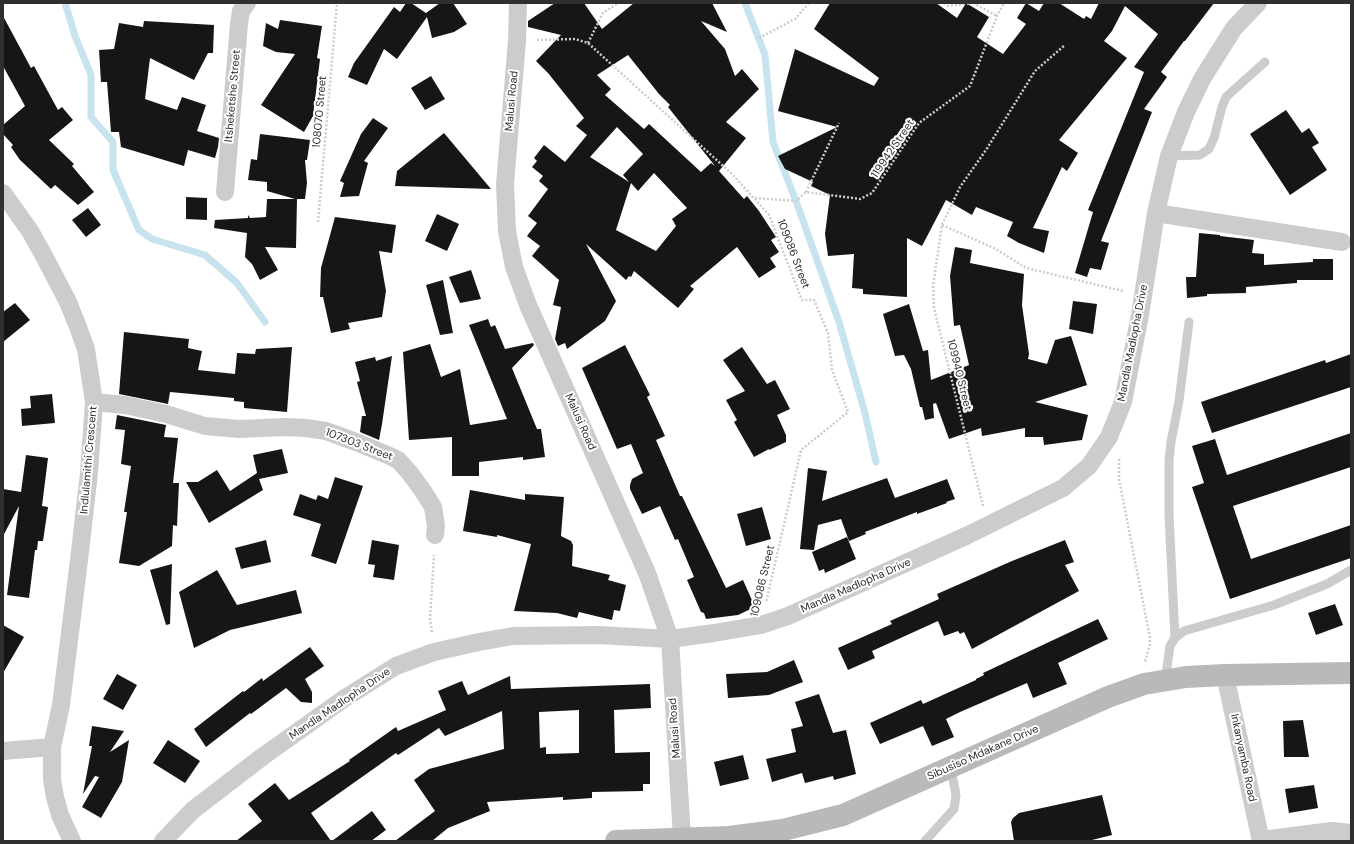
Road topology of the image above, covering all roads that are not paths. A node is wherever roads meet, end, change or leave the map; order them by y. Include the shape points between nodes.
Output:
1 (247, 3) edge
2 (518, 3) edge
3 (1258, 3) edge
4 (1265, 62) dead end
5 (1169, 156) junction
6 (225, 192) dead end
7 (3, 193) edge
8 (1156, 213) junction
9 (1346, 243) edge
10 (1189, 322) dead end
11 (94, 402) junction
12 (435, 535) road end
13 (1351, 570) edge
14 (1175, 638) junction
15 (670, 639) junction
16 (1351, 673) edge
17 (1225, 675) junction
18 (1165, 681) junction
19 (52, 747) junction
20 (3, 751) edge
21 (950, 768) junction
22 (1351, 833) edge
23 (682, 838) junction
24 (1261, 840) edge
25 (72, 841) edge
26 (163, 841) edge
27 (616, 841) edge
28 (925, 841) edge

1 - 6 street, Itsheketshe Street via 241,12 239,24
2 - 15 street, Malusi Road via 505,184 507,231 514,267 528,305 647,573
3 - 5 street, Mandla Madlopha Drive via 1234,28 1202,79
4 - 5 lane via 1226,97 1209,149 1200,155
5 - 8 street, Mandla Madlopha Drive
7 - 11 street, Indlulamithi Crescent via 30,231 68,302 86,349
8 - 9 street
8 - 15 street, Mandla Madlopha Drive via 1123,402 1109,437 1089,466 1063,488 988,526 788,616 761,625
10 - 14 lane via 1169,460
11 - 12 street, 107303 Street via 125,405 205,426 239,430 306,428 356,442 398,460 409,472 433,507
11 - 19 street, Indlulamithi Crescent via 79,560 61,705
13 - 14 lane via 1328,584 1274,605 1189,629
14 - 18 lane via 1170,646
15 - 23 street, Malusi Road
15 - 26 street, Mandla Madlopha Drive via 598,635 513,636 434,652 396,666 345,698 262,757 193,810
16 - 17 street, Sibusiso Mdakane Drive
17 - 18 street, Sibusiso Mdakane Drive
17 - 24 street, Inkanyamba Road
18 - 21 street, Sibusiso Mdakane Drive via 1144,684 1108,697
19 - 20 street
19 - 25 street, Indlulamithi Crescent via 55,797
21 - 23 street, Sibusiso Mdakane Drive via 843,815 783,830 729,837
21 - 28 lane via 956,794 954,809
22 - 24 street via 1332,831
23 - 27 street, Sibusiso Mdakane Drive

